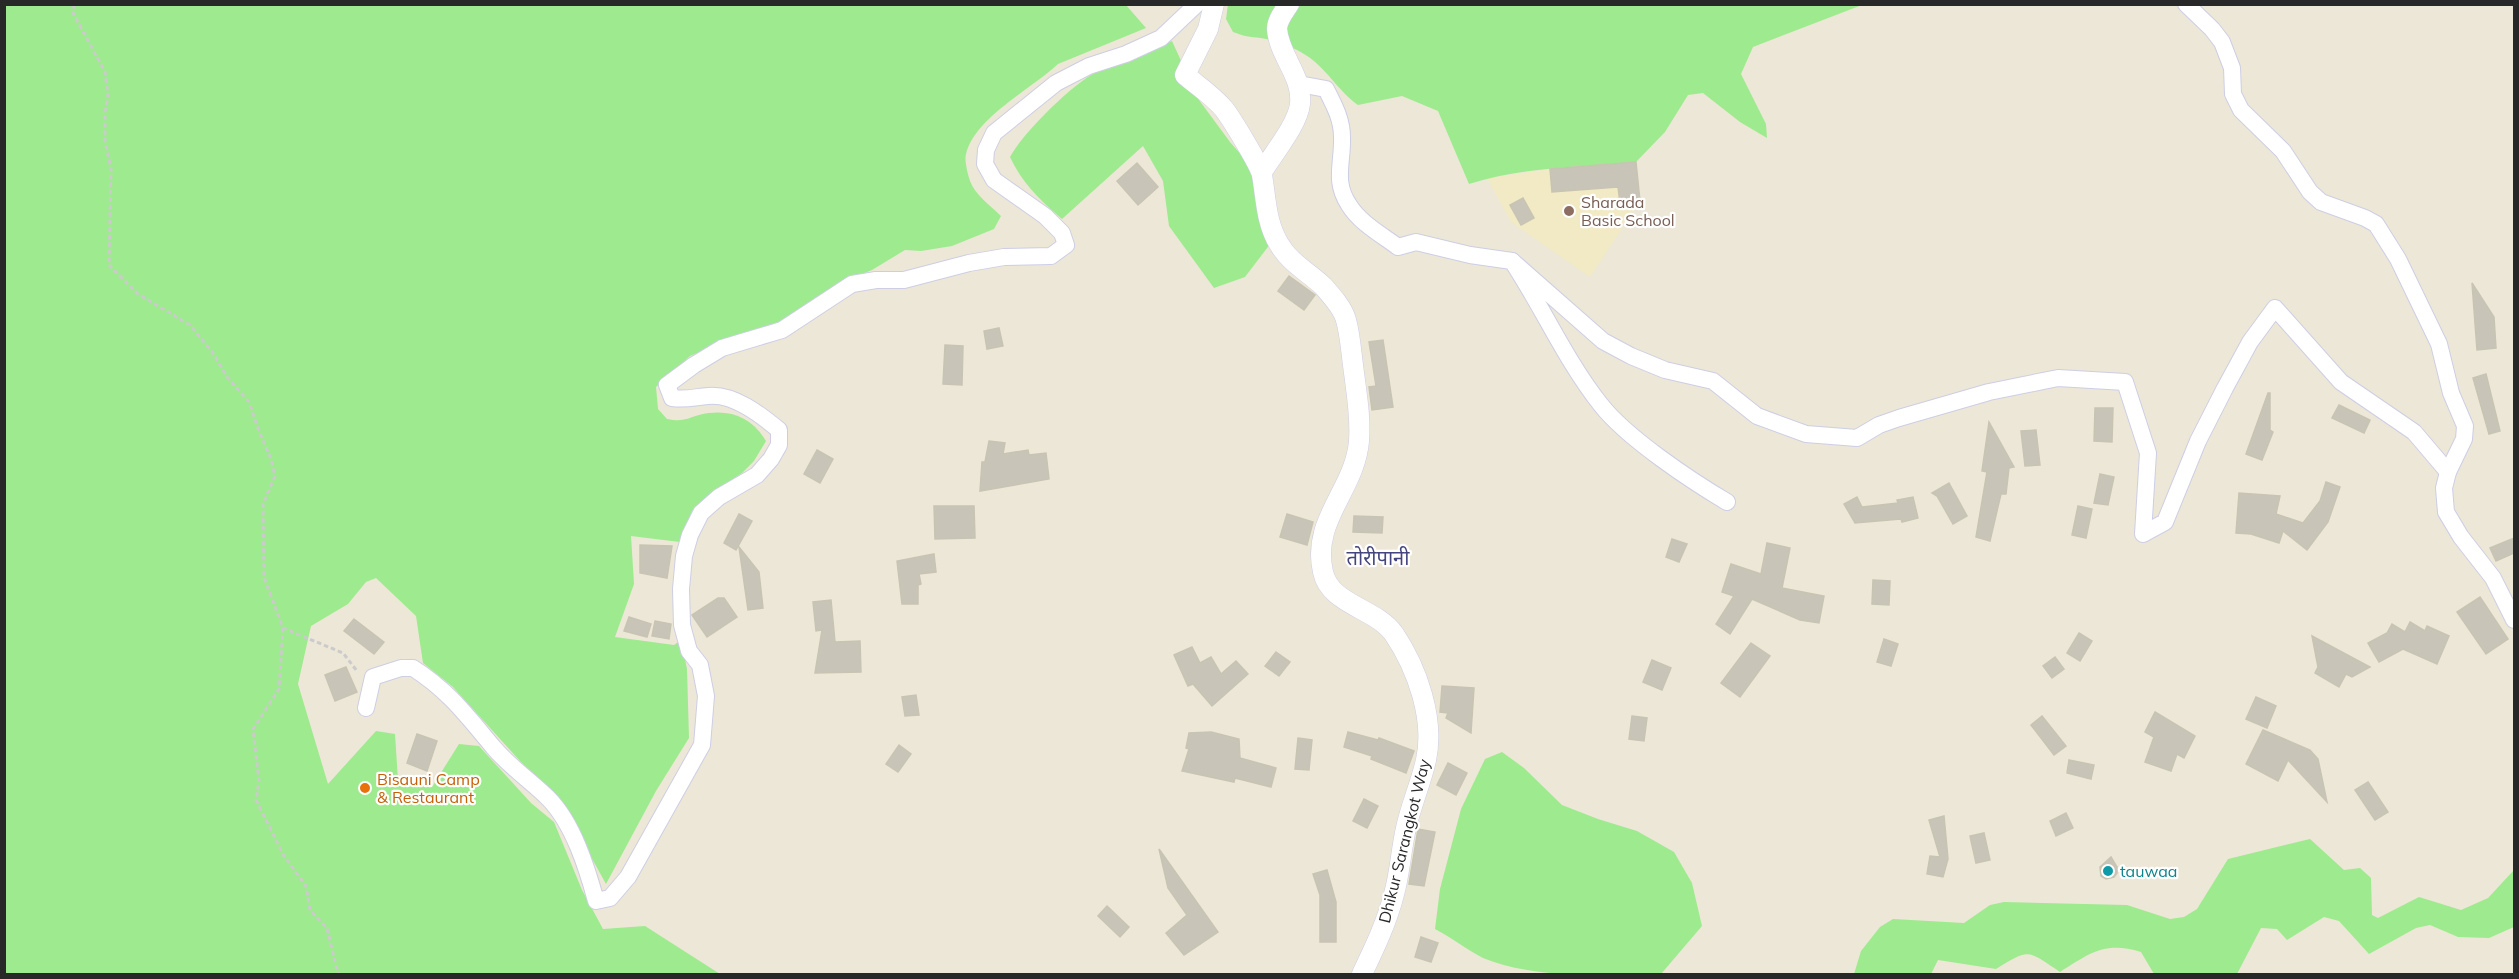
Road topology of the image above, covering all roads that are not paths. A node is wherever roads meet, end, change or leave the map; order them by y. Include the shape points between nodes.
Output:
1 (1197, 4) edge
2 (1214, 4) edge
3 (1289, 4) edge
4 (2186, 4) edge
5 (1299, 84) junction
6 (1262, 172) junction
7 (1512, 261) junction
8 (2448, 472) junction
9 (1727, 502) dead end
10 (2514, 620) edge
11 (366, 708) dead end
12 (1362, 975) edge

1 - 11 street via 1161,38 1056,83 994,133 985,164 994,180 1062,233 1066,245 1051,256 1004,257 904,280 852,284 782,330 722,348 667,385 672,398 688,401 711,396 736,401 779,430 779,445 758,475 718,497 701,513 690,535 683,567 682,625 689,651 700,664 706,696 702,745 628,877 610,898 596,901 572,834 549,799 495,750 438,684 414,668 374,676
2 - 6 street via 1208,29 1185,75 1224,109
3 - 5 street via 1277,29
4 - 8 street via 2222,42 2232,68 2233,94 2241,110 2283,151 2310,192 2321,202 2376,224 2398,259 2439,344 2451,393 2465,426 2464,439
5 - 6 street via 1296,118
5 - 7 street via 1326,89 1338,111 1342,137 1338,182 1349,206 1365,223 1398,247 1416,242
6 - 12 street, Dhikur Sarangkot Way via 1267,212 1278,242 1338,305 1346,317 1349,334 1359,444 1349,479 1327,517 1321,555 1323,572 1339,596 1391,630 1414,669 1425,709 1427,759 1409,816 1394,894
7 - 8 street via 1603,341 1665,370 1713,381 1757,416 1806,434 1857,438 1899,418 1989,392 2058,378 2125,382 2148,453 2143,534 2165,522 2225,388 2250,342 2275,308 2341,382 2414,432
7 - 9 street via 1602,406 1630,434
8 - 10 street via 2444,488 2446,512 2493,578

